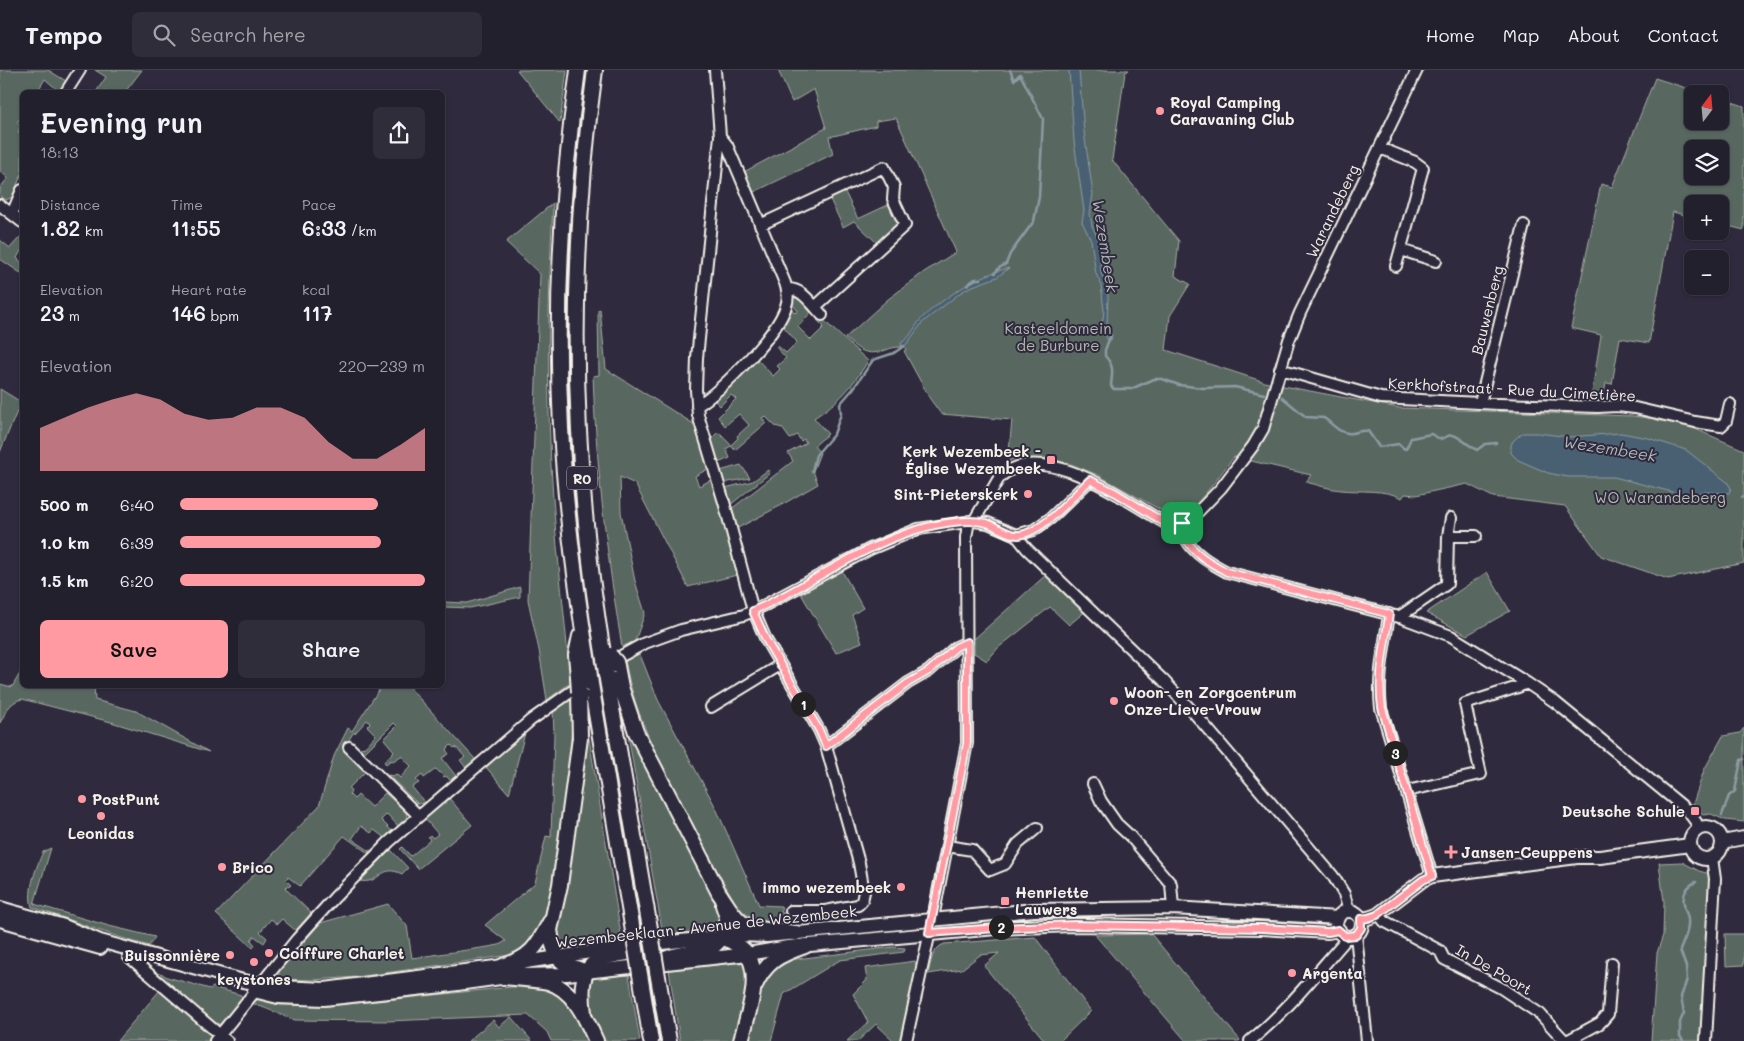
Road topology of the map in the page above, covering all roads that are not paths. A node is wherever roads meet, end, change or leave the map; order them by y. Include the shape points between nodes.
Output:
1 (80, 70) edge
2 (578, 70) edge
3 (595, 70) edge
4 (716, 70) edge
5 (1417, 70) edge
6 (67, 90) edge
7 (720, 136) junction
8 (1380, 148) junction
9 (20, 195) edge
10 (0, 205) edge
11 (12, 214) junction
12 (20, 220) edge
13 (760, 225) junction
14 (1524, 225) dead end
15 (1401, 250) junction
16 (1436, 261) dead end
17 (1396, 266) dead end
18 (788, 289) junction
19 (815, 307) junction
20 (822, 315) dead end
21 (1280, 368) junction
22 (1480, 403) junction
23 (1730, 404) dead end
24 (697, 406) junction
25 (1090, 480) junction
26 (1451, 518) dead end
27 (972, 521) junction
28 (1182, 523) junction
29 (1016, 535) junction
30 (1448, 536) junction
31 (1476, 536) dead end
32 (753, 611) junction
33 (1394, 615) junction
34 (967, 642) junction
35 (608, 660) junction
36 (780, 665) junction
37 (1527, 683) junction
38 (585, 688) junction
39 (711, 707) dead end
40 (826, 746) junction
41 (349, 747) dead end
42 (1093, 784) dead end
43 (1407, 791) junction
44 (419, 816) junction
45 (1037, 828) dead end
46 (1699, 829) junction
47 (1744, 838) edge
48 (1722, 842) junction
49 (1690, 845) junction
50 (948, 846) junction
51 (1713, 862) junction
52 (1432, 876) junction
53 (719, 893) junction
54 (0, 908) edge
55 (1173, 908) junction
56 (791, 911) dead end
57 (1379, 914) junction
58 (552, 917) junction
59 (933, 918) junction
60 (0, 920) edge
61 (1345, 926) junction
62 (796, 933) junction
63 (929, 933) junction
64 (722, 937) junction
65 (650, 940) junction
66 (805, 946) junction
67 (748, 954) junction
68 (128, 956) junction
69 (557, 957) junction
70 (1612, 963) dead end
71 (654, 968) junction
72 (504, 971) junction
73 (587, 972) junction
74 (257, 988) junction
75 (753, 990) junction
76 (585, 1015) junction
77 (221, 1039) edge
78 (596, 1041) edge
79 (652, 1041) edge
80 (669, 1041) edge
81 (741, 1041) edge
82 (906, 1041) edge
83 (1250, 1041) edge
84 (1366, 1041) edge
85 (1566, 1041) edge
86 (1706, 1041) edge

1 - 6 street
2 - 38 highway, R0, bridge via 565,191 559,357 561,429 582,628
3 - 35 highway, R0 via 578,243 577,356 579,430 590,564
4 - 7 street
5 - 8 street, Warandeberg
7 - 13 street via 727,145
7 - 24 street via 697,358
8 - 15 street via 1423,168
8 - 21 street, Warandeberg via 1300,313
9 - 11 street
10 - 11 street
11 - 12 street
13 - 18 street
13 - 19 street via 884,167 894,187 893,198 905,225
14 - 22 street, Bauwenberg
15 - 16 street
15 - 17 street
18 - 19 street via 801,293
18 - 24 street via 786,306 776,328
19 - 20 street
21 - 22 street, Kerkhofstraat - Rue du Cimetière via 1381,398
21 - 28 street, Warandeberg via 1264,429 1202,509 1191,520
22 - 23 street, Kerkhofstraat - Rue du Cimetière via 1617,406 1722,426
24 - 32 street
25 - 27 street via 1051,465 1018,466 999,478
25 - 28 street via 1165,523
25 - 29 street via 1051,518 1034,530
26 - 30 street
27 - 29 street via 988,523
27 - 32 street via 918,529 894,538
27 - 34 street via 966,537
28 - 33 street via 1184,537 1192,547 1227,572
29 - 61 street via 1195,714 1332,876 1344,894
30 - 31 street
30 - 33 street via 1447,584
32 - 36 street
32 - 44 street via 681,630 622,655 531,720
33 - 37 street via 1451,636
33 - 43 street via 1380,672 1380,696
34 - 40 street via 956,647 929,671 908,683
34 - 50 street via 967,743
35 - 53 highway via 636,732
35 - 65 highway, R0
36 - 39 street
36 - 40 street
37 - 43 street via 1465,704 1481,774
37 - 46 street via 1555,702 1687,810
38 - 58 highway via 560,885
38 - 79 highway, R0, bridge
40 - 56 street via 857,854 864,885 863,897 858,905 825,911
41 - 44 street
42 - 55 street via 1118,824 1171,884
43 - 52 street
44 - 74 street via 334,898
45 - 50 street via 1018,844 1005,864 990,870 972,850
46 - 48 main road via 1713,829
46 - 49 main road via 1691,837
47 - 48 main road
48 - 51 main road
49 - 51 main road via 1698,857
49 - 52 main road
50 - 59 street
51 - 86 street via 1715,879
52 - 57 main road
53 - 62 highway via 742,922 754,928
53 - 64 highway via 727,917
54 - 74 main road, Wezembeeklaan - Avenue de Wezembeek
55 - 59 main road, Wezembeeklaan - Avenue de Wezembeek via 1034,910
55 - 61 main road, Wezembeeklaan - Avenue de Wezembeek
57 - 61 main road via 1361,919 1361,928
57 - 85 street, In De Poort via 1384,921 1440,951 1444,959 1501,988 1540,1014
58 - 69 highway via 550,930
58 - 72 highway via 532,950
59 - 62 main road, Wezembeeklaan - Avenue de Wezembeek
59 - 63 street
60 - 68 main road, Wezembeeklaan - Avenue de Wezembeek
61 - 63 main road, Wezembeeklaan - Avenue de Wezembeek via 1328,932 1073,925
61 - 83 street via 1343,943
61 - 84 street
62 - 64 main road, Wezembeeklaan - Avenue de Wezembeek
63 - 66 main road, Wezembeeklaan - Avenue de Wezembeek
63 - 82 street
64 - 65 main road, Wezembeeklaan - Avenue de Wezembeek
64 - 67 highway
64 - 71 highway via 712,948 673,956
65 - 69 main road, Wezembeeklaan - Avenue de Wezembeek
65 - 71 highway, R0, bridge
65 - 73 highway via 632,953 604,958
66 - 67 main road, Wezembeeklaan - Avenue de Wezembeek
66 - 75 highway via 774,960 761,973
67 - 71 main road, Wezembeeklaan - Avenue de Wezembeek
67 - 75 highway via 754,974
68 - 74 main road, Wezembeeklaan - Avenue de Wezembeek
68 - 77 street
69 - 72 main road, Wezembeeklaan - Avenue de Wezembeek
69 - 73 highway via 565,964
70 - 85 street, In De Poort via 1608,1014 1600,1023
71 - 73 main road, Wezembeeklaan - Avenue de Wezembeek
71 - 80 highway, R0
72 - 73 main road, Wezembeeklaan - Avenue de Wezembeek via 522,975
72 - 74 main road, Wezembeeklaan - Avenue de Wezembeek via 324,999 278,997
72 - 76 highway via 551,983 568,994
73 - 76 highway via 581,993
74 - 77 street
75 - 81 highway
76 - 78 highway

